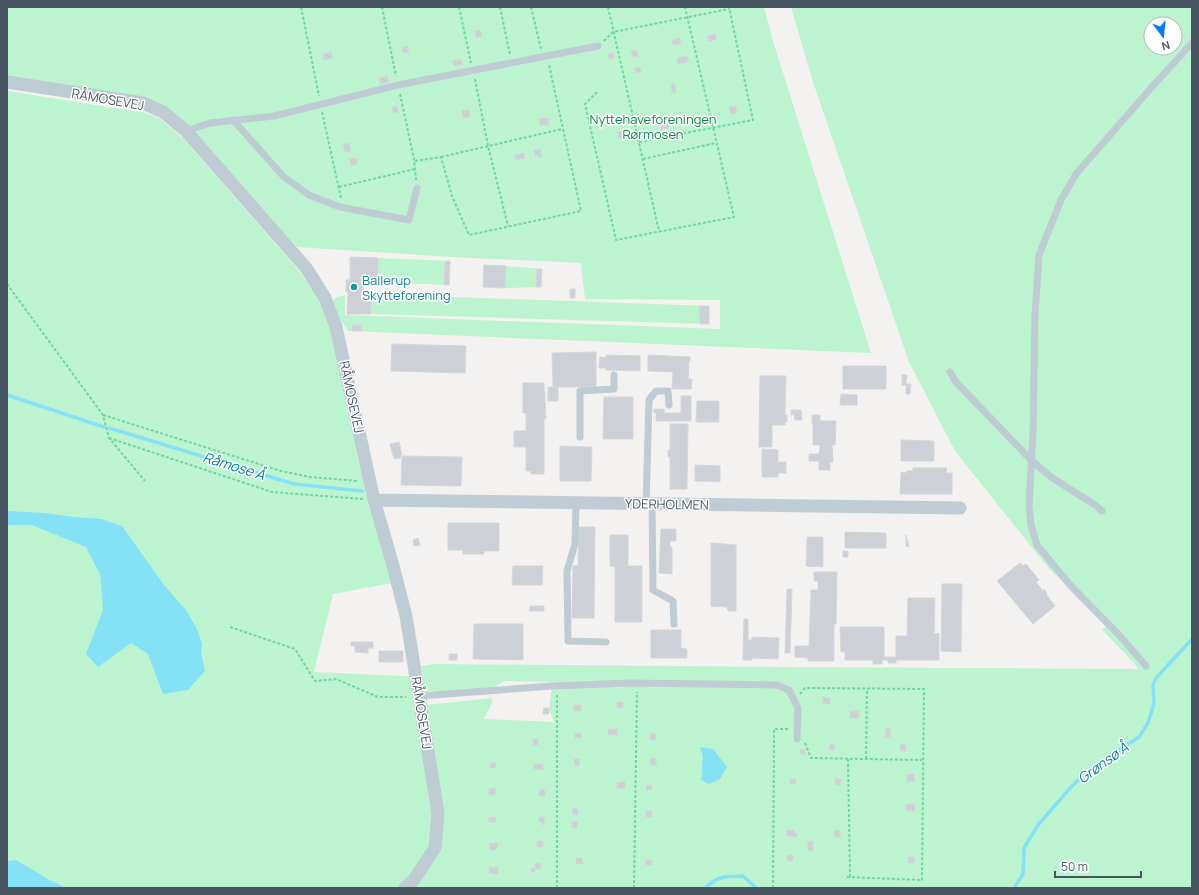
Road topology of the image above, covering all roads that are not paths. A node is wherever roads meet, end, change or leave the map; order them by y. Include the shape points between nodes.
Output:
1 (1192, 43) edge
2 (598, 46) road end
3 (7, 82) edge
4 (233, 120) junction
5 (186, 131) junction
6 (417, 188) road end
7 (950, 372) dead end
8 (614, 375) dead end
9 (670, 405) dead end
10 (580, 437) dead end
11 (1031, 460) junction
12 (374, 500) junction
13 (576, 503) junction
14 (649, 504) junction
15 (960, 508) dead end
16 (1102, 511) dead end
17 (674, 624) dead end
18 (606, 642) dead end
19 (1146, 666) dead end
20 (420, 696) junction
21 (797, 740) dead end
22 (406, 888) edge

1 - 11 lane via 1076,174 1050,226 1039,255
2 - 4 lane via 398,85 274,116
3 - 5 street, RÅMOSEVEJ via 143,103 163,112
4 - 5 lane via 210,123
4 - 6 lane via 284,177 309,195 340,207 409,220
5 - 12 street, RÅMOSEVEJ via 307,269 325,298 336,327
7 - 11 lane via 955,381
8 - 10 lane via 614,389 580,391
9 - 14 lane via 668,391 656,391 648,400
11 - 16 lane via 1051,477
11 - 19 lane via 1030,525 1037,545 1070,585
12 - 13 street, YDERHOLMEN
12 - 20 street, RÅMOSEVEJ via 406,616
13 - 14 street, YDERHOLMEN
13 - 18 lane via 575,544 567,571 568,641
14 - 15 street, YDERHOLMEN
14 - 17 lane via 653,590 673,602
20 - 21 lane via 637,683 776,685 789,690 798,708
20 - 22 street, RÅMOSEVEJ via 438,813 435,848

